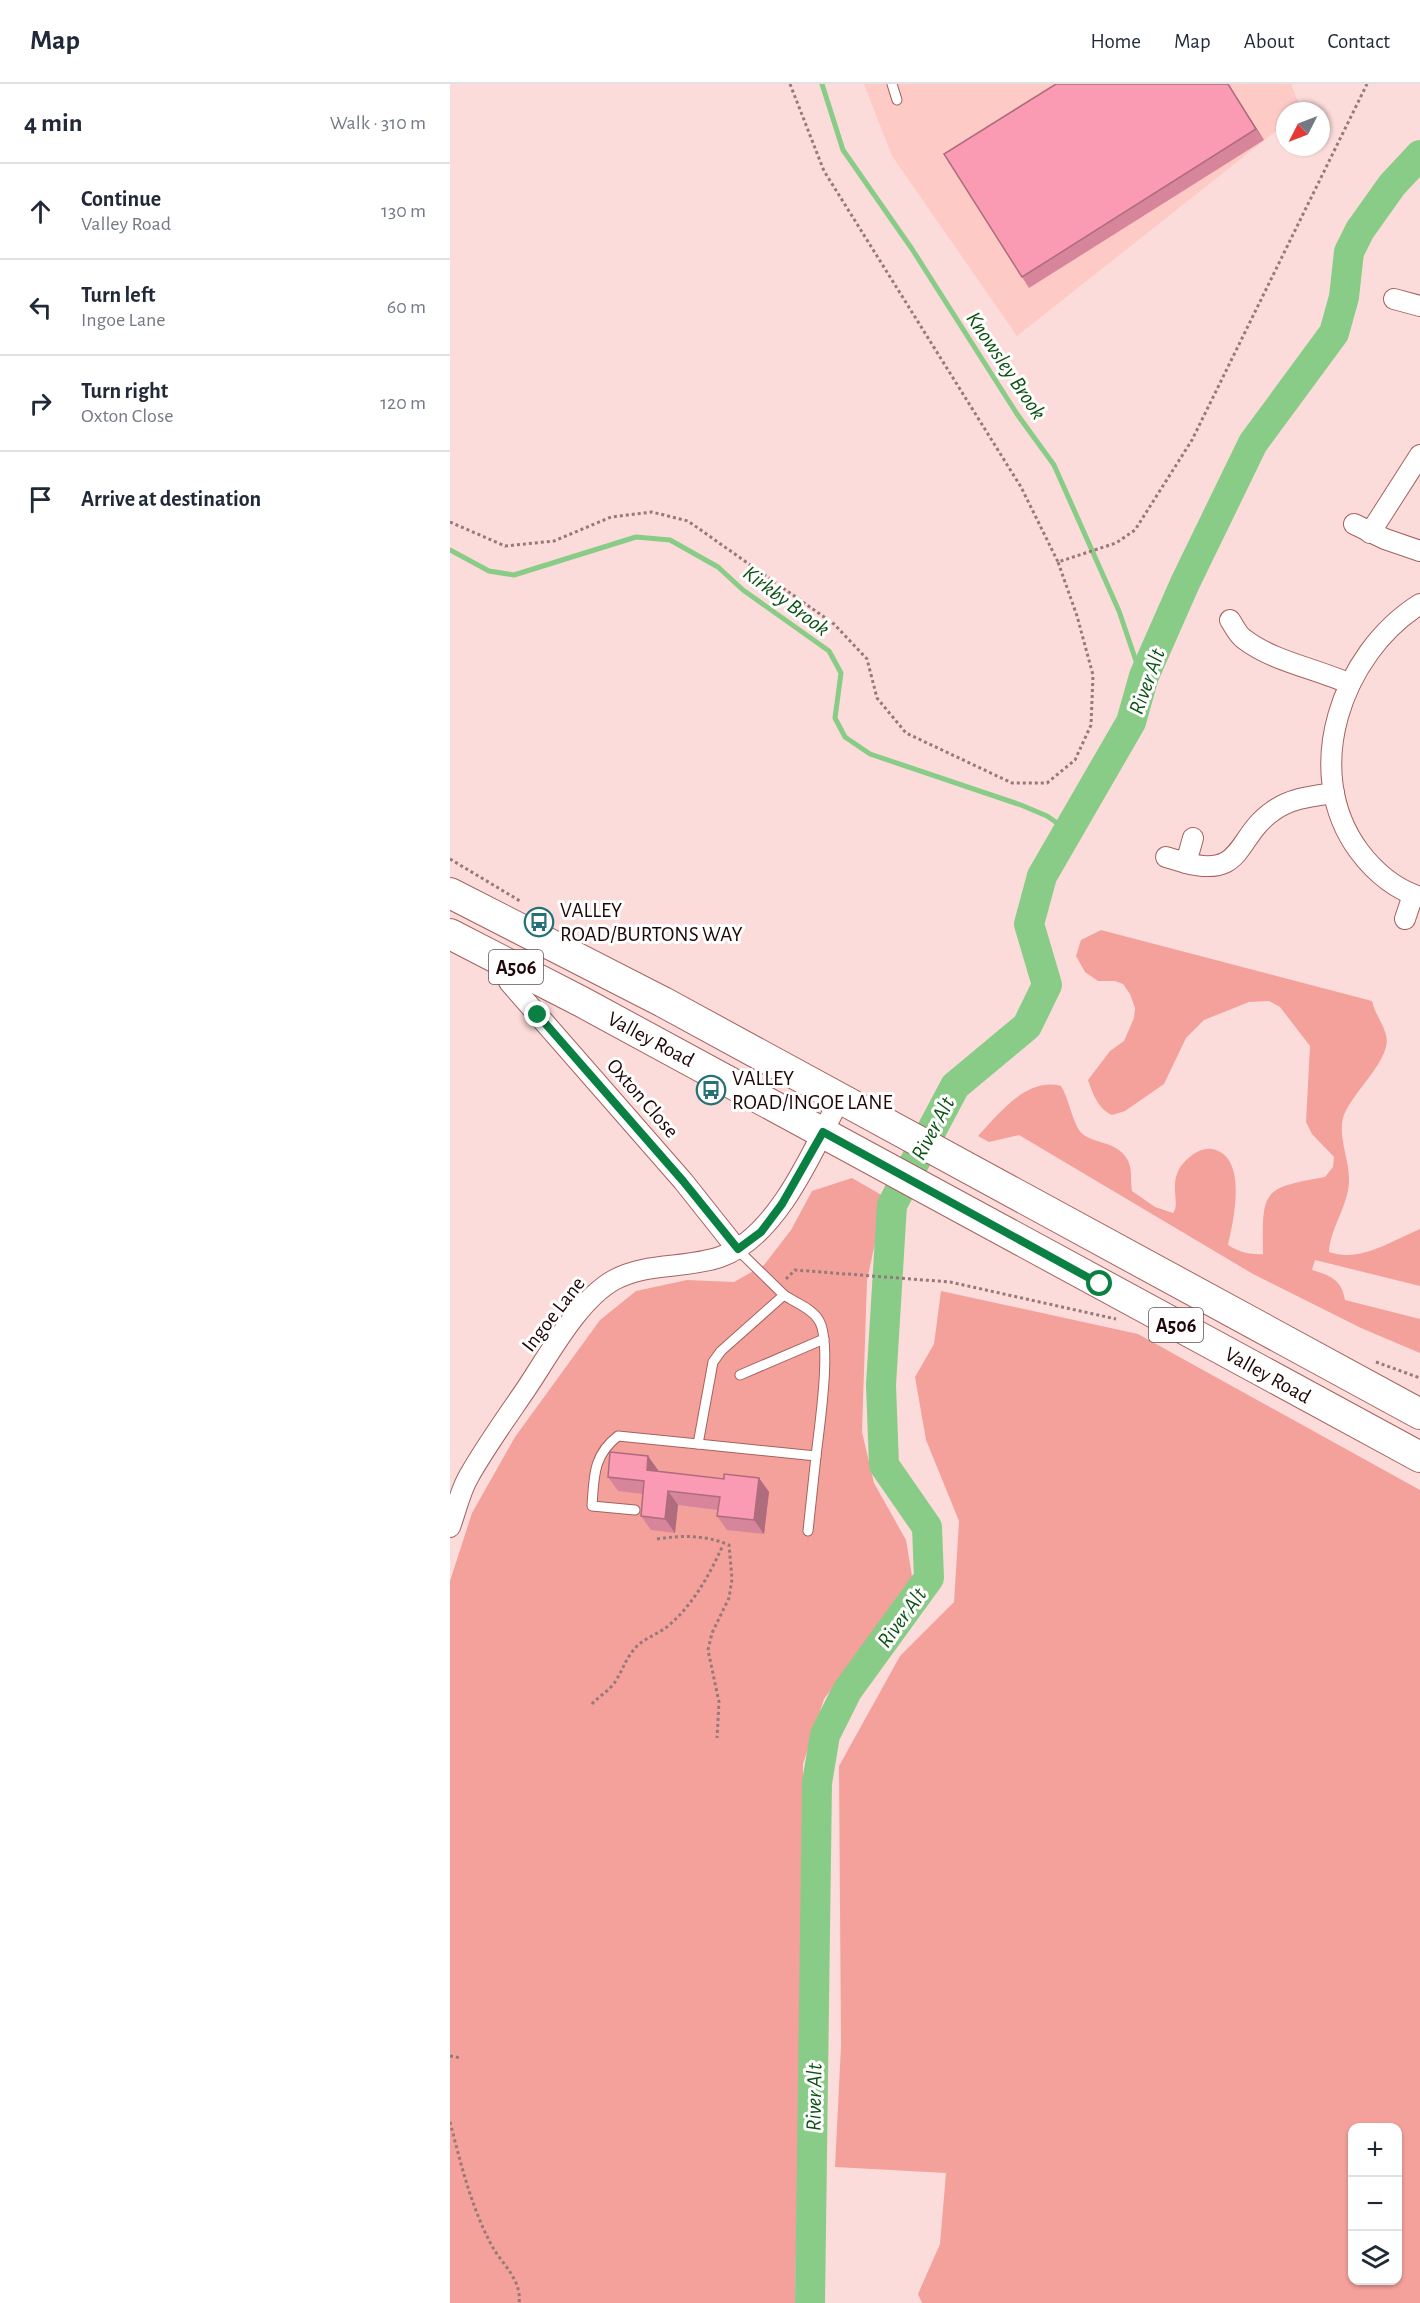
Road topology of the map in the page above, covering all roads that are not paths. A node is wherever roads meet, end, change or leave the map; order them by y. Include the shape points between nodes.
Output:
1 (892, 84) edge
2 (897, 100) dead end
3 (1394, 299) dead end
4 (1420, 306) edge
5 (1419, 458) edge
6 (1420, 551) edge
7 (1420, 604) edge
8 (1230, 620) dead end
9 (1350, 684) junction
10 (1334, 793) junction
11 (1193, 838) dead end
12 (1166, 857) dead end
13 (1186, 863) junction
14 (450, 893) edge
15 (1417, 896) edge
16 (1405, 919) dead end
17 (450, 934) edge
18 (509, 982) dead end
19 (840, 1098) junction
20 (823, 1132) junction
21 (738, 1249) junction
22 (784, 1295) junction
23 (824, 1339) junction
24 (741, 1375) dead end
25 (1420, 1414) edge
26 (698, 1444) junction
27 (816, 1456) junction
28 (1420, 1457) edge
29 (635, 1510) dead end
30 (450, 1527) edge
31 (808, 1531) dead end

1 - 2 lane
3 - 4 street
5 - 6 street via 1362,528
7 - 9 street via 1400,617 1376,642
8 - 9 street via 1243,638 1275,657 1318,669
9 - 10 street via 1332,747
10 - 13 street via 1298,799 1274,809 1225,863 1209,867
10 - 15 street via 1346,830 1365,858 1378,873
11 - 13 street
12 - 13 street
14 - 19 main road, Valley Road / A506 via 653,996
15 - 16 street
17 - 20 main road, Valley Road / A506
18 - 21 street, Oxton Close
19 - 20 street, Ingoe Lane
19 - 25 main road, Valley Road / A506
20 - 21 street, Ingoe Lane via 782,1204 761,1232
20 - 28 main road, Valley Road / A506
21 - 22 lane
21 - 30 street, Ingoe Lane via 718,1258 652,1266 614,1280 594,1295 571,1323 468,1478
22 - 23 lane via 818,1318
22 - 26 lane via 713,1362
23 - 24 lane
23 - 27 lane
26 - 27 lane
26 - 29 lane via 618,1436 609,1443 594,1468 592,1506
27 - 31 lane

